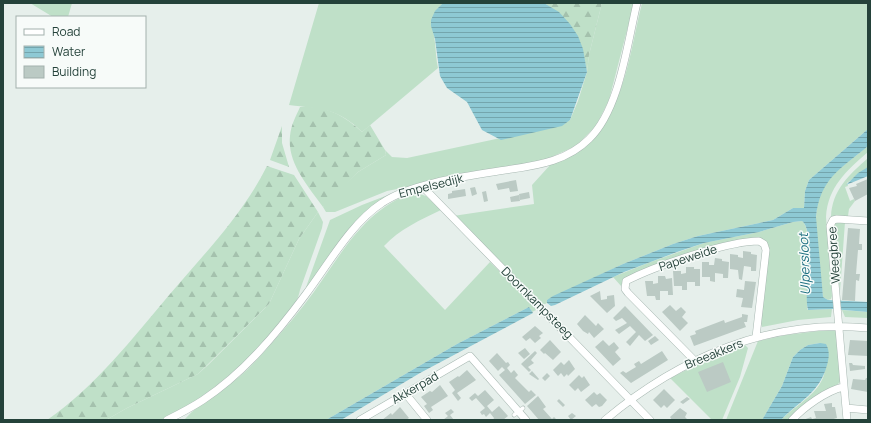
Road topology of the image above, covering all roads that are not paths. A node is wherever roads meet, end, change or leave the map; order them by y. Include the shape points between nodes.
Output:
1 (637, 3) edge
2 (423, 187) junction
3 (868, 221) edge
4 (839, 325) junction
5 (868, 328) edge
6 (756, 337) junction
7 (694, 360) junction
8 (843, 387) junction
9 (405, 393) junction
10 (630, 399) junction
11 (188, 408) junction
12 (846, 408) junction
13 (868, 410) edge
14 (167, 420) edge
15 (180, 420) edge
16 (360, 420) edge
17 (427, 420) edge
18 (526, 420) edge
19 (605, 420) edge
20 (650, 420) edge
21 (792, 420) edge
22 (847, 420) edge

1 - 2 street, Empelsedijk via 618,84 606,116 589,139 565,156 546,164
2 - 10 street, Doornkampsteeg
2 - 11 street, Empelsedijk via 398,194 370,212 272,336 242,369 211,394
3 - 4 street, Weegbree via 837,219 830,222
4 - 5 street, Breeakkers
4 - 6 street, Breeakkers via 786,330
4 - 8 street, Weegbree
6 - 7 street, Breeakkers
6 - 7 street, Papeweide via 766,250 764,244 759,241 730,245 693,256 626,281 624,289
7 - 10 street, Breeakkers
8 - 12 street, Weegbree
8 - 21 street via 820,399
9 - 16 street, Akkerpad
9 - 17 street
9 - 18 street, Akkerpad via 470,356
10 - 19 street, Breeakkers
10 - 20 street, Doornkampsteeg
11 - 14 street, Empelsedijk
11 - 15 street
12 - 13 street
12 - 22 street, Weegbree

